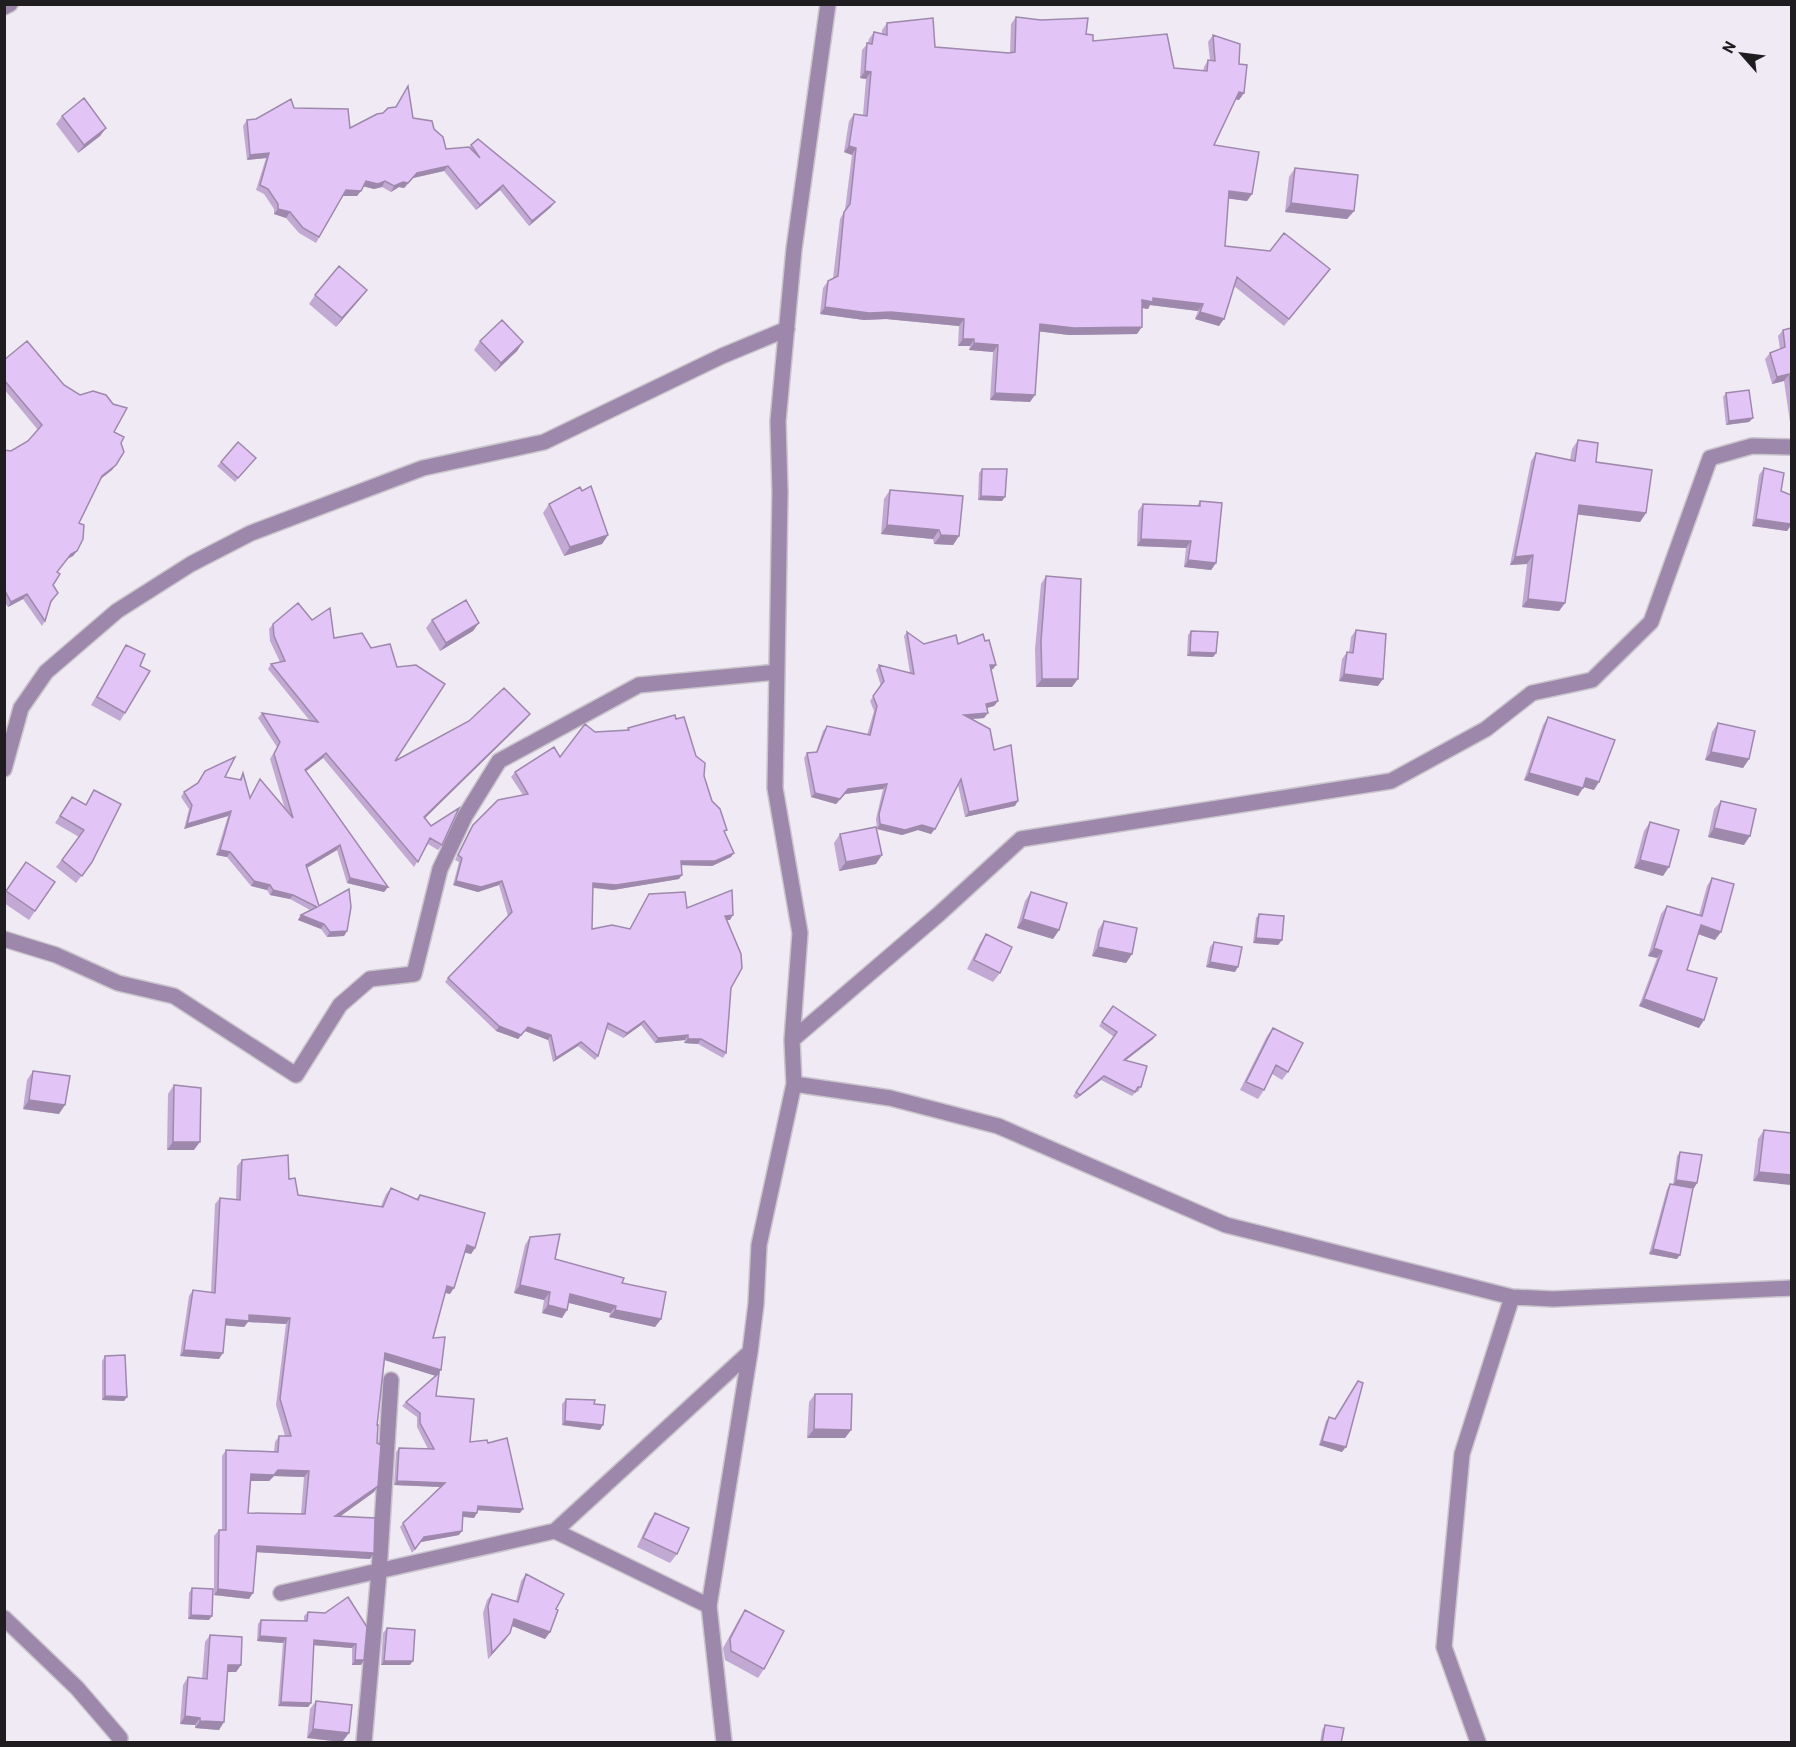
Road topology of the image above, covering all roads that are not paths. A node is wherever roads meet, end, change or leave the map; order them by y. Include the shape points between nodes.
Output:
1 (10, 4) edge
2 (828, 4) edge
3 (4, 7) edge
4 (787, 329) junction
5 (1791, 447) edge
6 (777, 672) junction
7 (4, 769) edge
8 (4, 939) edge
9 (792, 1040) junction
10 (794, 1084) junction
11 (1791, 1288) edge
12 (1512, 1297) junction
13 (750, 1352) junction
14 (391, 1380) dead end
15 (555, 1531) junction
16 (379, 1572) junction
17 (281, 1593) dead end
18 (709, 1606) junction
19 (4, 1618) edge
20 (119, 1743) edge
21 (364, 1743) edge
22 (724, 1743) edge
23 (1478, 1743) edge

1 - 3 street
2 - 4 street via 794,249
4 - 6 street via 778,421
4 - 7 street via 544,442 423,468 251,533 191,564 117,611 46,672 21,708
5 - 9 street via 1752,446 1710,458 1651,622 1592,680 1532,693 1486,729 1391,781 1021,839
6 - 8 street via 639,685 499,761 465,816 440,869 414,974 370,979 340,1005 296,1075 174,996 118,983 56,955
6 - 9 street via 775,788 800,933
9 - 10 street
10 - 12 street via 890,1098 998,1126 1226,1226
10 - 13 street via 759,1245
11 - 12 street via 1552,1299
12 - 23 street via 1462,1454 1444,1647
13 - 15 street
13 - 18 street
14 - 16 street
15 - 16 street
15 - 18 street
16 - 17 street
16 - 21 street
18 - 22 street
19 - 20 street via 77,1688 120,1738

